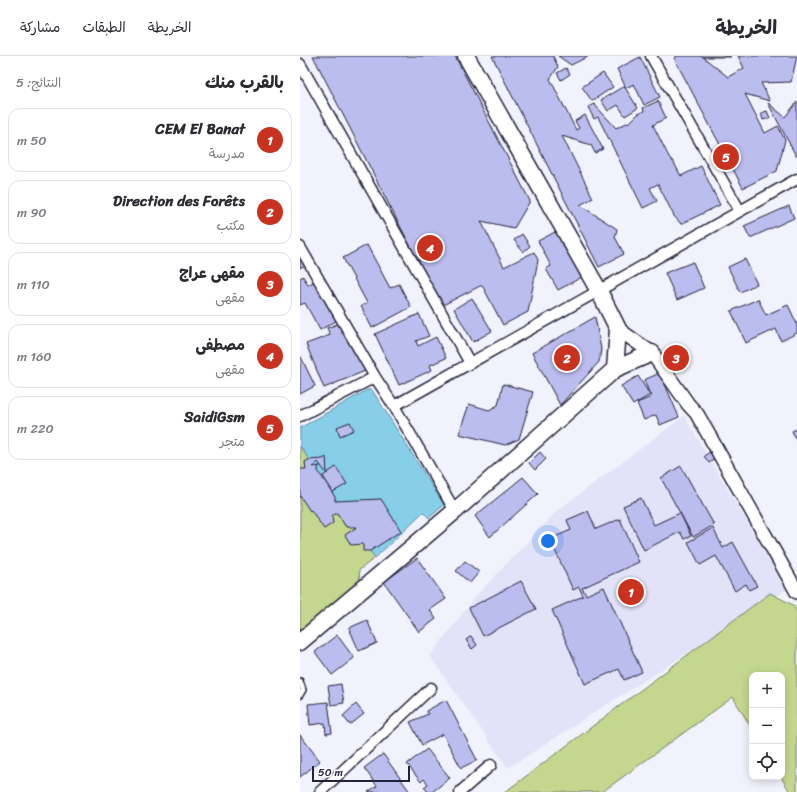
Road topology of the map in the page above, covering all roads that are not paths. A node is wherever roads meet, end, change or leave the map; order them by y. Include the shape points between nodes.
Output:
1 (466, 56) edge
2 (651, 56) edge
3 (300, 64) edge
4 (797, 178) edge
5 (740, 211) junction
6 (300, 247) edge
7 (599, 291) junction
8 (618, 329) junction
9 (652, 353) junction
10 (470, 363) junction
11 (615, 369) junction
12 (375, 377) junction
13 (394, 406) junction
14 (300, 416) edge
15 (456, 511) junction
16 (797, 592) edge
17 (300, 642) edge
18 (300, 680) edge
19 (430, 688) dead end
20 (300, 694) edge
21 (491, 765) dead end
22 (320, 792) edge
23 (460, 792) edge

1 - 7 main road
2 - 5 street
3 - 10 street
4 - 5 street
5 - 7 street
6 - 12 street
7 - 8 main road
7 - 10 street
8 - 9 street
8 - 11 main road
9 - 11 main road
9 - 16 street via 697,414
10 - 13 street
11 - 15 main road
12 - 13 street
12 - 14 street
13 - 15 street
15 - 17 main road
18 - 20 lane via 303,690
19 - 22 street
21 - 23 street

